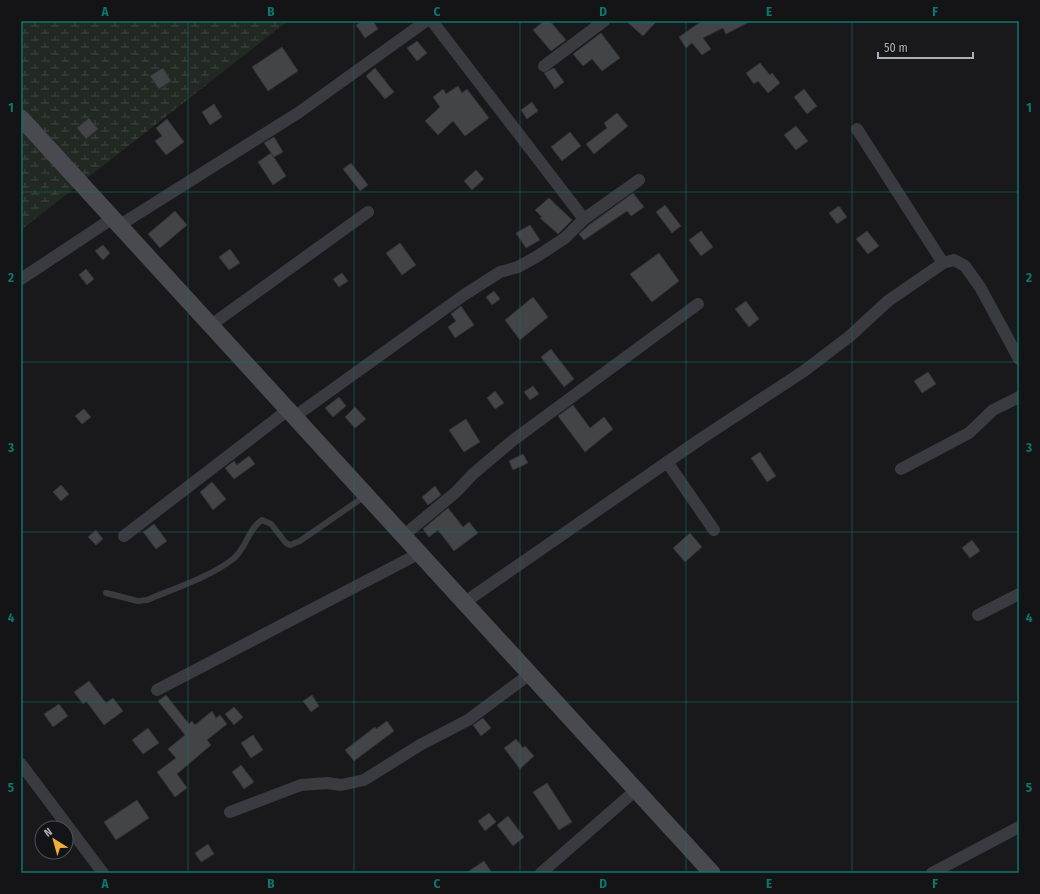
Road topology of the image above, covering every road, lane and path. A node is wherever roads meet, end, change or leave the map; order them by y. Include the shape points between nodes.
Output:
1 (426, 21) edge
2 (432, 21) edge
3 (604, 21) edge
4 (544, 66) dead end
5 (21, 118) edge
6 (857, 129) dead end
7 (638, 180) dead end
8 (368, 212) dead end
9 (584, 219) junction
10 (116, 221) junction
11 (943, 263) junction
12 (21, 279) edge
13 (698, 304) dead end
14 (211, 325) junction
15 (1019, 359) edge
16 (1019, 397) edge
17 (291, 414) junction
18 (667, 462) junction
19 (901, 469) dead end
20 (365, 496) junction
21 (714, 530) dead end
22 (124, 536) dead end
23 (402, 536) junction
24 (418, 554) junction
25 (106, 593) dead end
26 (1019, 594) edge
27 (465, 602) junction
28 (978, 615) dead end
29 (530, 674) junction
30 (157, 690) dead end
31 (21, 764) edge
32 (636, 790) junction
33 (230, 812) dead end
34 (1019, 827) edge
35 (103, 873) edge
36 (541, 873) edge
37 (712, 873) edge
38 (932, 873) edge

1 - 10 street via 298,113
2 - 9 street
3 - 4 street
5 - 10 street
6 - 11 street
7 - 9 street
8 - 14 street
9 - 17 street via 564,238 536,257 518,267 500,272 464,295
10 - 12 street
10 - 14 street
11 - 15 street via 954,260 965,266 980,287
11 - 18 street via 888,301 850,336 804,371
13 - 23 street via 512,441
14 - 17 street
16 - 19 street via 993,410 969,433
17 - 20 street
17 - 22 street
18 - 21 street
18 - 27 street
20 - 23 street
20 - 25 lane via 300,541 290,544 286,544 271,524 262,520 254,526 232,559 219,568 147,600 138,601
23 - 24 street
24 - 27 street
24 - 30 street
26 - 28 street
27 - 29 street
29 - 32 street
29 - 33 street via 468,720 420,744 364,780 341,785 301,785
31 - 35 street
32 - 36 street
32 - 37 street
34 - 38 street

